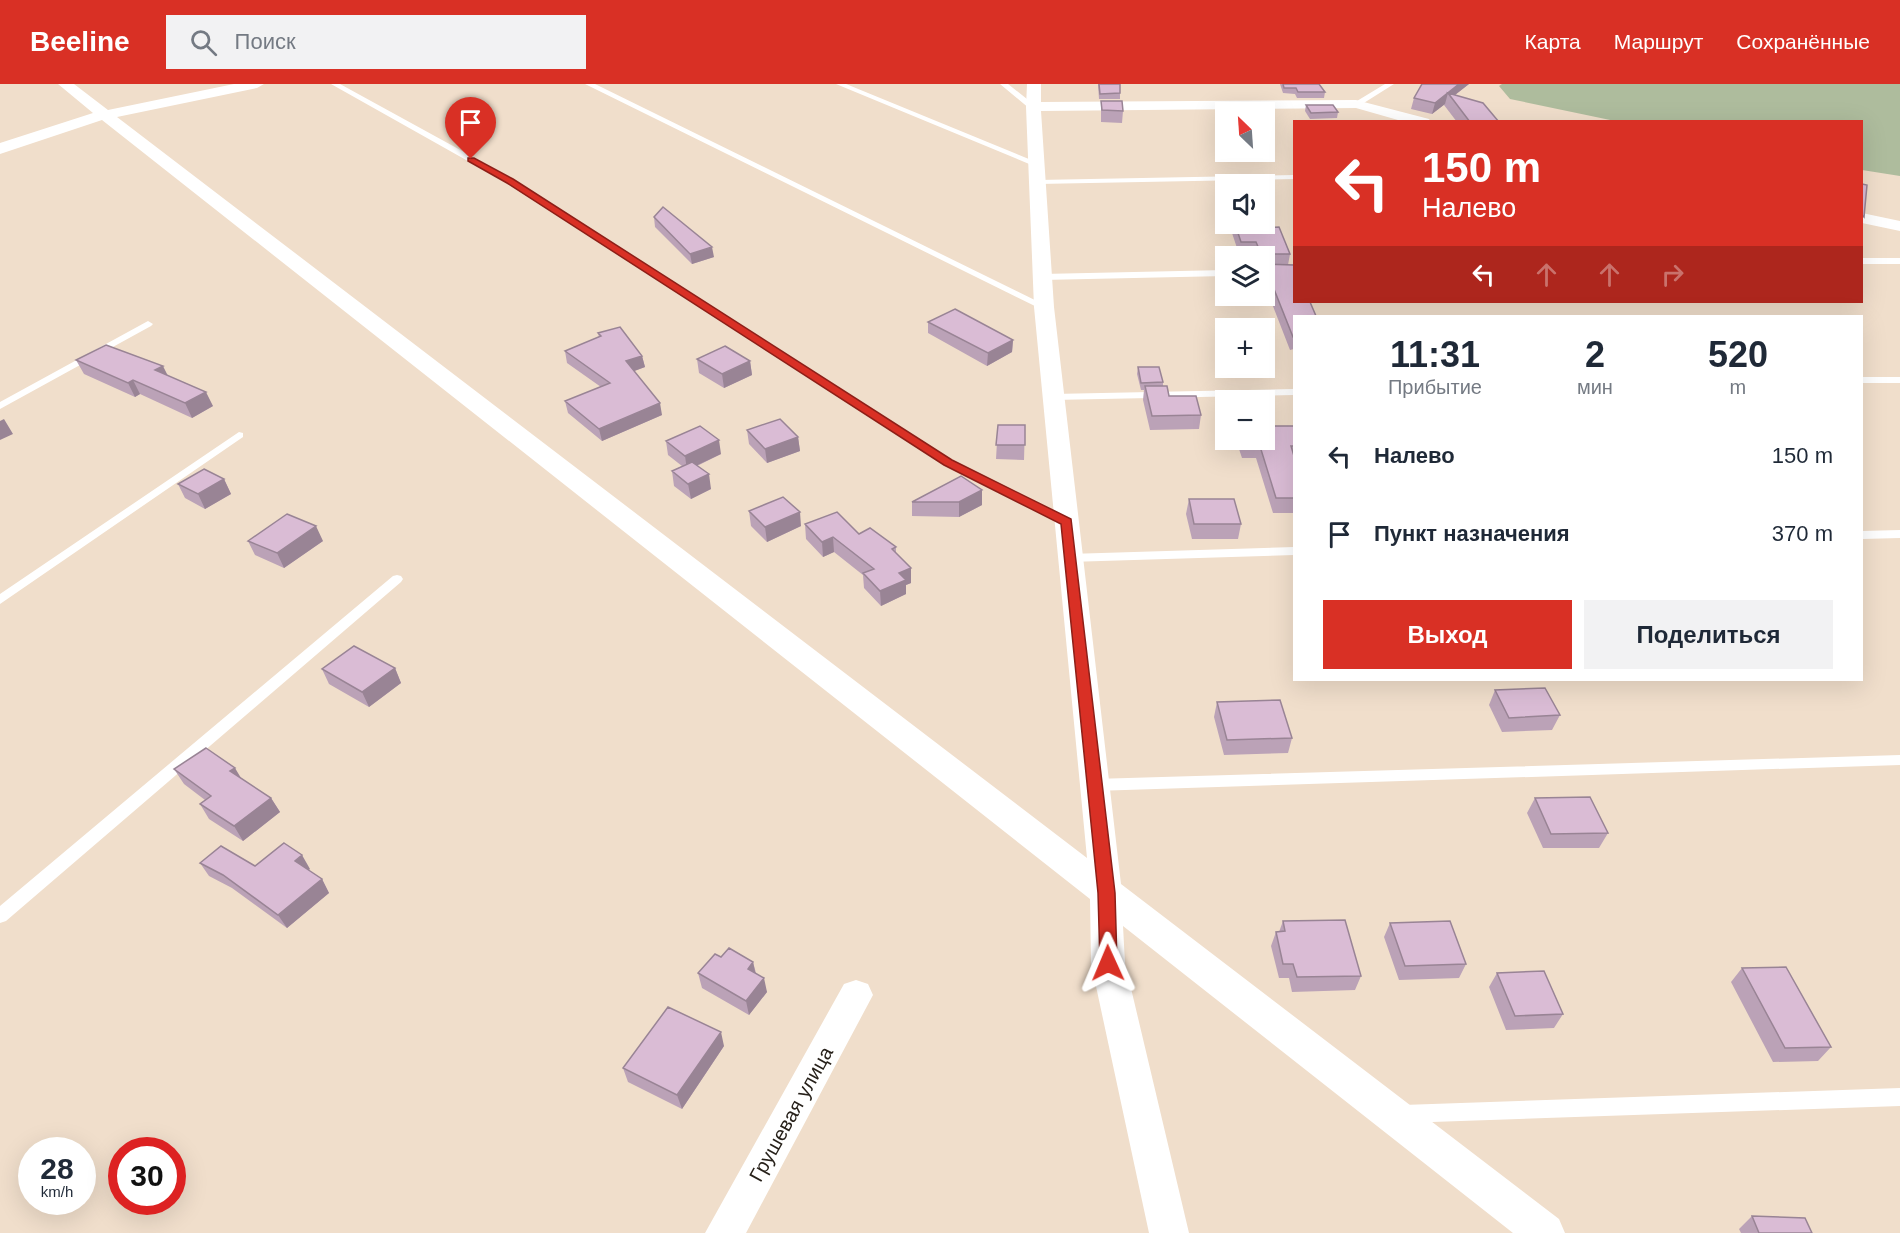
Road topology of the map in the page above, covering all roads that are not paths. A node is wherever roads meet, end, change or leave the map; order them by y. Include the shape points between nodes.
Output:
1 (65, 84) edge
2 (257, 84) edge
3 (335, 84) edge
4 (589, 84) edge
5 (840, 84) edge
6 (1004, 84) edge
7 (1390, 84) edge
8 (1034, 95) edge
9 (1356, 104) junction
10 (105, 114) junction
11 (1416, 120) edge
12 (0, 149) edge
13 (1037, 173) junction
14 (1293, 177) edge
15 (1863, 218) edge
16 (1900, 226) edge
17 (1863, 261) edge
18 (1900, 261) edge
19 (1215, 273) edge
20 (1042, 277) junction
21 (1044, 307) junction
22 (148, 324) dead end
23 (1863, 380) edge
24 (1900, 380) edge
25 (1293, 392) edge
26 (1053, 397) junction
27 (0, 406) edge
28 (239, 435) dead end
29 (1067, 522) junction
30 (1900, 534) edge
31 (1863, 536) edge
32 (1293, 551) edge
33 (1069, 558) junction
34 (397, 579) dead end
35 (0, 600) edge
36 (1900, 760) edge
37 (1095, 785) junction
38 (1106, 893) junction
39 (0, 916) edge
40 (856, 995) dead end
41 (1900, 1097) edge
42 (1392, 1114) junction
43 (725, 1233) edge
44 (1169, 1233) edge
45 (1545, 1233) edge

1 - 10 street
2 - 10 street
3 - 29 lane via 510,181 948,462
4 - 21 lane
5 - 13 lane
6 - 8 lane
7 - 9 lane
8 - 9 street
8 - 13 street
9 - 11 street
10 - 12 street
10 - 38 street
13 - 14 lane
13 - 20 street
15 - 16 street
17 - 18 lane
19 - 20 lane
20 - 21 street
21 - 26 street
22 - 27 lane
23 - 24 lane
25 - 26 lane
26 - 29 street
28 - 35 lane
29 - 33 street
30 - 31 lane
32 - 33 lane
33 - 37 street
34 - 39 lane
36 - 37 lane
37 - 38 street
38 - 42 street
38 - 44 street via 1108,963
40 - 43 street, Грушевая улица
41 - 42 lane
42 - 45 street

